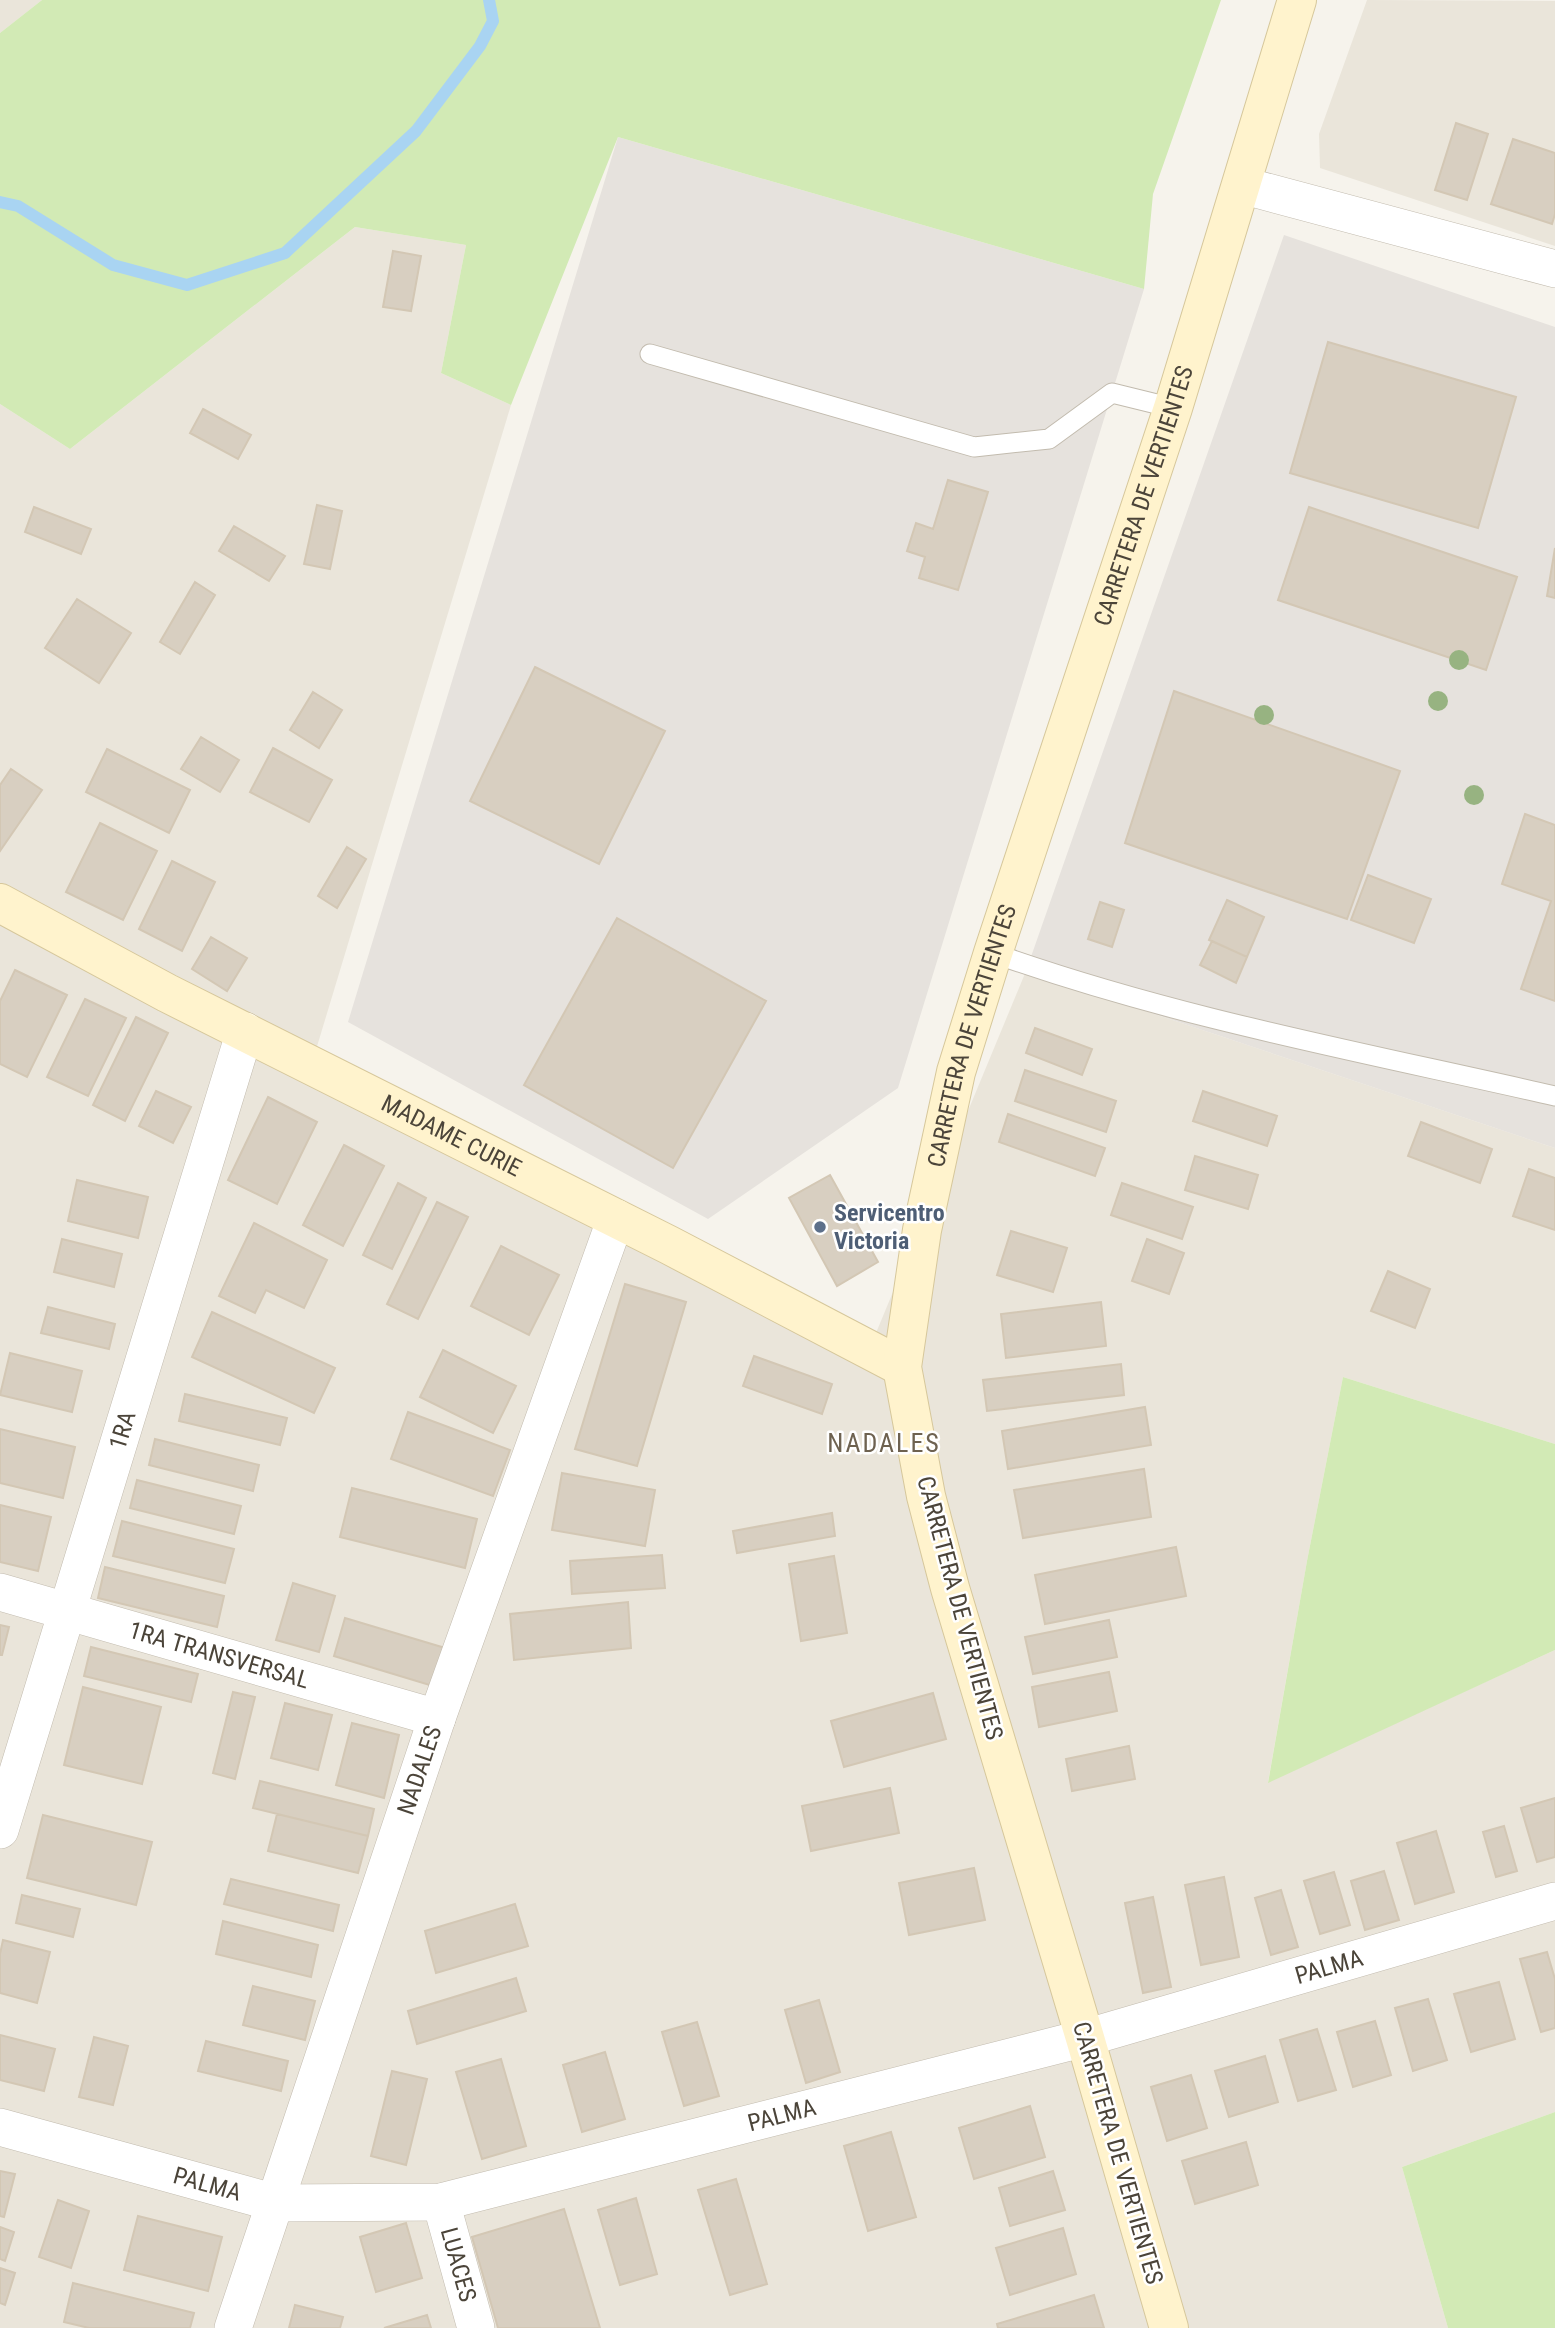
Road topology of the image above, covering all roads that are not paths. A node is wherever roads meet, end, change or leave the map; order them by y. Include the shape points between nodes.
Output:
1 (1297, 0) edge
2 (1241, 185) junction
3 (1555, 269) edge
4 (650, 354) dead end
5 (1173, 408) junction
6 (0, 903) edge
7 (993, 953) junction
8 (246, 1031) junction
9 (1555, 1096) edge
10 (616, 1218) junction
11 (902, 1367) junction
12 (0, 1592) edge
13 (67, 1613) junction
14 (437, 1718) junction
15 (0, 1830) edge
16 (1555, 1901) edge
17 (1085, 2038) junction
18 (0, 2127) edge
19 (441, 2202) junction
20 (276, 2203) junction
21 (233, 2328) edge
22 (476, 2328) edge
23 (1169, 2328) edge

1 - 2 main road, CARRETERA DE VERTIENTES
2 - 3 street
2 - 5 main road, CARRETERA DE VERTIENTES
4 - 5 lane via 974,447 1049,439 1112,393
5 - 7 main road, CARRETERA DE VERTIENTES
6 - 8 main road, MADAME CURIE
7 - 9 lane via 1186,1013
7 - 11 main road, CARRETERA DE VERTIENTES via 956,1072 922,1230
8 - 10 main road, MADAME CURIE
8 - 13 street, 1RA
10 - 11 main road, MADAME CURIE
10 - 14 street, NADALES
11 - 17 main road, CARRETERA DE VERTIENTES via 926,1496 950,1588
12 - 13 street, 1RA TRANSVERSAL
13 - 14 street, 1RA TRANSVERSAL
13 - 15 street, 1RA
14 - 20 street, NADALES
16 - 17 street, PALMA
17 - 19 street, PALMA
17 - 23 main road, CARRETERA DE VERTIENTES
18 - 20 street, PALMA
19 - 20 street, PALMA
19 - 22 street, LUACES
20 - 21 street, NADALES

